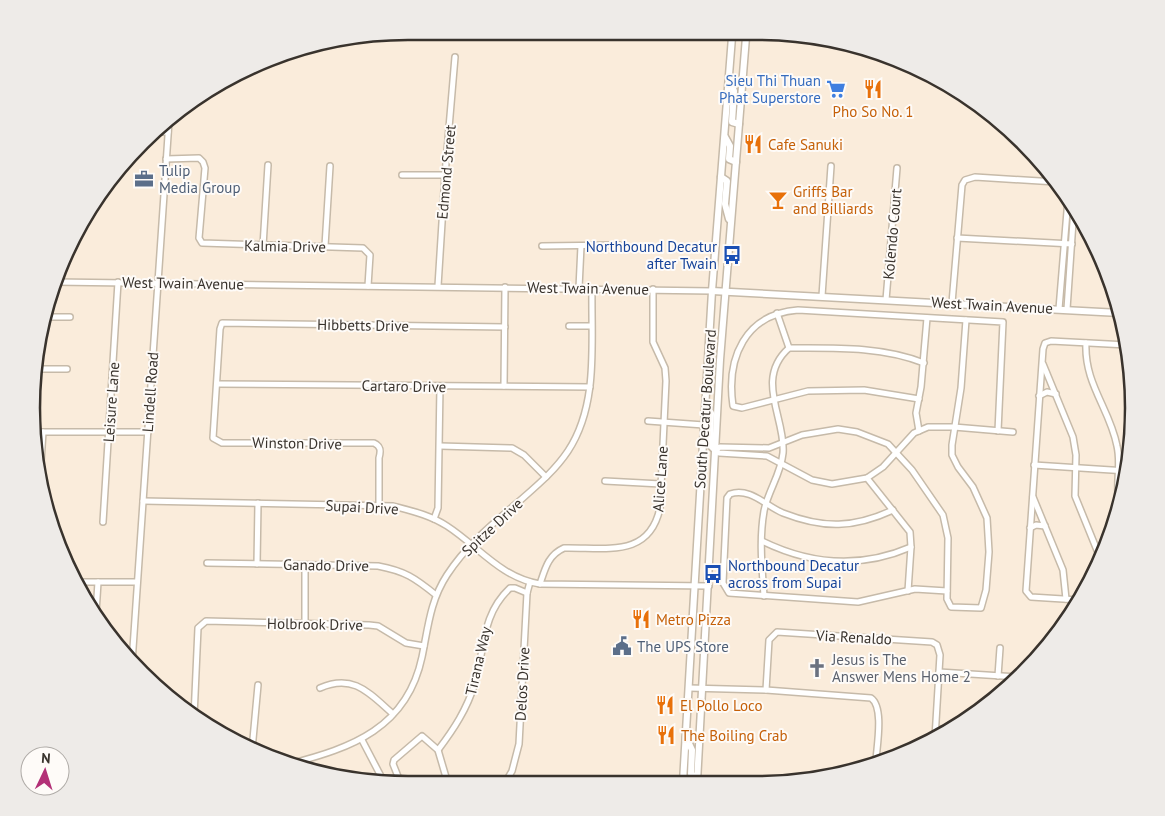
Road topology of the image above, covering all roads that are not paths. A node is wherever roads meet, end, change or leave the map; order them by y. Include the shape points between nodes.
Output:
1 (732, 40) edge
2 (746, 40) edge
3 (455, 57) dead end
4 (729, 76) junction
5 (739, 124) junction
6 (168, 128) edge
7 (164, 132) edge
8 (168, 132) junction
9 (724, 136) junction
10 (166, 159) junction
11 (736, 162) junction
12 (268, 165) dead end
13 (330, 166) dead end
14 (831, 166) dead end
15 (897, 168) dead end
16 (402, 174) dead end
17 (445, 175) junction
18 (721, 177) junction
19 (1047, 182) edge
20 (1067, 210) edge
21 (1073, 220) edge
22 (731, 225) junction
23 (957, 238) junction
24 (1064, 244) junction
25 (1072, 244) junction
26 (263, 246) junction
27 (325, 246) junction
28 (542, 246) dead end
29 (581, 246) junction
30 (618, 246) dead end
31 (63, 282) edge
32 (118, 282) junction
33 (158, 282) junction
34 (368, 286) junction
35 (438, 286) junction
36 (505, 287) junction
37 (579, 288) junction
38 (592, 289) junction
39 (653, 289) junction
40 (712, 291) junction
41 (725, 292) junction
42 (822, 296) junction
43 (886, 300) junction
44 (952, 303) junction
45 (1059, 309) junction
46 (1067, 309) junction
47 (1112, 312) edge
48 (777, 313) junction
49 (52, 317) edge
50 (70, 317) dead end
51 (927, 318) junction
52 (966, 320) junction
53 (569, 326) dead end
54 (591, 326) junction
55 (505, 327) junction
56 (1086, 343) junction
57 (1119, 345) edge
58 (789, 348) junction
59 (1042, 362) junction
60 (924, 363) junction
61 (42, 369) edge
62 (67, 369) dead end
63 (218, 384) junction
64 (440, 386) junction
65 (504, 386) junction
66 (590, 387) junction
67 (1056, 394) junction
68 (1039, 396) junction
69 (919, 399) junction
70 (772, 400) junction
71 (705, 404) junction
72 (648, 421) dead end
73 (664, 422) junction
74 (704, 425) junction
75 (954, 427) junction
76 (919, 431) junction
77 (998, 431) junction
78 (43, 432) joint
79 (109, 432) junction
80 (148, 432) junction
81 (1013, 432) dead end
82 (783, 443) junction
83 (42, 445) edge
84 (440, 446) junction
85 (716, 450) junction
86 (896, 452) junction
87 (782, 462) junction
88 (1034, 465) junction
89 (1076, 468) junction
90 (1118, 470) junction
91 (546, 477) junction
92 (867, 478) junction
93 (605, 481) dead end
94 (1118, 482) edge
95 (661, 484) junction
96 (1032, 494) junction
97 (143, 501) junction
98 (258, 503) junction
99 (766, 504) junction
100 (379, 505) junction
101 (894, 510) junction
102 (434, 519) junction
103 (103, 522) dead end
104 (1045, 526) junction
105 (1030, 528) junction
106 (762, 541) junction
107 (471, 545) junction
108 (911, 547) junction
109 (1096, 551) edge
110 (207, 563) dead end
111 (257, 564) junction
112 (305, 565) junction
113 (84, 582) edge
114 (98, 582) junction
115 (137, 582) junction
116 (528, 582) junction
117 (540, 584) junction
118 (694, 585) junction
119 (709, 586) junction
120 (908, 591) junction
121 (525, 592) junction
122 (947, 592) junction
123 (436, 595) junction
124 (764, 596) junction
125 (1066, 599) junction
126 (1071, 599) edge
127 (97, 604) edge
128 (305, 624) junction
129 (424, 646) junction
130 (1000, 648) dead end
131 (133, 653) edge
132 (939, 672) junction
133 (998, 676) junction
134 (1008, 676) edge
135 (258, 685) dead end
136 (703, 687) junction
137 (320, 688) dead end
138 (688, 688) junction
139 (766, 690) junction
140 (194, 707) edge
141 (393, 714) junction
142 (936, 729) edge
143 (686, 736) junction
144 (362, 740) junction
145 (253, 742) edge
146 (438, 750) junction
147 (876, 756) edge
148 (302, 760) edge
149 (380, 775) edge
150 (398, 776) edge
151 (446, 776) edge
152 (509, 776) edge
153 (683, 776) edge
154 (693, 776) edge
155 (697, 776) edge

1 - 4 main road, South Decatur Boulevard
2 - 5 main road, South Decatur Boulevard
3 - 17 street, Edmond Street
4 - 5 main road via 734,91 732,122
4 - 9 main road, South Decatur Boulevard
5 - 11 main road, South Decatur Boulevard
6 - 8 street, Lindell Road
7 - 8 street
8 - 10 street, Lindell Road
9 - 11 main road via 730,146 729,159
9 - 18 main road, South Decatur Boulevard
10 - 26 street, Kalmia Drive via 198,158 203,162 199,238 202,243
10 - 33 street, Lindell Road
11 - 22 main road, South Decatur Boulevard
12 - 26 street
13 - 27 street
14 - 42 street
15 - 43 street, Kolendo Court
16 - 17 street
17 - 35 street, Edmond Street
18 - 22 main road via 727,181 725,204
18 - 40 main road, South Decatur Boulevard
19 - 23 street via 965,180
20 - 24 street
21 - 25 street
22 - 41 main road, South Decatur Boulevard
23 - 24 street
23 - 44 street
24 - 25 street
24 - 45 street
25 - 46 street
26 - 27 street, Kalmia Drive
27 - 34 street, Kalmia Drive via 358,247 367,251 370,260
28 - 29 street
29 - 30 street
29 - 37 street
31 - 32 street, West Twain Avenue
32 - 33 street, West Twain Avenue
32 - 79 street, Leisure Lane
33 - 34 street, West Twain Avenue
33 - 80 street, Lindell Road
34 - 35 street, West Twain Avenue
35 - 36 street, West Twain Avenue
36 - 37 street, West Twain Avenue
36 - 55 street
37 - 38 street, West Twain Avenue
38 - 39 street, West Twain Avenue
38 - 54 street, Spitze Drive
39 - 40 street, West Twain Avenue
39 - 73 street, Alice Lane via 654,342 665,368
40 - 41 main road, West Twain Avenue
40 - 71 main road, South Decatur Boulevard
41 - 42 main road, West Twain Avenue
41 - 85 main road, South Decatur Boulevard
42 - 43 main road, West Twain Avenue
43 - 44 main road, West Twain Avenue
44 - 45 main road, West Twain Avenue
45 - 46 main road, West Twain Avenue
46 - 47 main road, West Twain Avenue
48 - 51 street via 798,310
48 - 58 street
48 - 70 street via 760,321 741,343 731,393 733,406 742,408
49 - 50 street
51 - 52 street
51 - 60 street
52 - 75 street via 961,388
52 - 77 street via 1003,322
53 - 54 street
54 - 66 street, Spitze Drive
55 - 63 street, Hibbetts Drive via 222,323
55 - 65 street
56 - 57 street
56 - 59 street via 1048,341 1044,345
56 - 90 street via 1087,370 1116,440
58 - 60 street via 892,352
58 - 70 street via 780,355
59 - 67 street
59 - 68 street
60 - 69 street
61 - 62 street
63 - 64 street, Cartaro Drive
63 - 100 street, Winston Drive via 212,435 222,443 374,442 381,451 378,458
64 - 65 street, Cartaro Drive
64 - 84 street
65 - 66 street, Cartaro Drive
66 - 91 street, Spitze Drive via 577,435
67 - 68 street via 1047,392
67 - 89 street via 1075,443
68 - 88 street
69 - 70 street via 847,390 808,391
69 - 76 street via 916,422
70 - 82 street
71 - 74 main road, South Decatur Boulevard
71 - 85 main road via 711,413 710,445
72 - 73 street
73 - 74 street
73 - 95 street, Alice Lane
74 - 118 main road, South Decatur Boulevard
75 - 76 street
75 - 77 street
75 - 122 street via 952,455 973,487 987,518 989,552 981,608 951,607
76 - 86 street
77 - 81 street
78 - 79 street
78 - 83 street
79 - 80 street
79 - 103 street, Leisure Lane
80 - 97 street, Lindell Road
82 - 85 street via 769,448 720,447
82 - 86 street via 802,435 838,429 874,438
82 - 87 street
84 - 91 street via 512,448
84 - 102 street via 438,508
85 - 87 street via 719,453 767,456
85 - 119 main road, South Decatur Boulevard
86 - 92 street
86 - 122 street via 943,514 948,538
87 - 92 street via 790,470 812,480 832,484
87 - 99 street
88 - 89 street
88 - 96 street
89 - 90 street
89 - 109 street via 1077,503
90 - 94 street
91 - 107 street, Spitze Drive
92 - 101 street
93 - 95 street
95 - 117 street, Alice Lane via 657,521 644,540 627,547 558,550 550,557
96 - 104 street
96 - 105 street
97 - 98 street, Supai Drive
97 - 115 street, Lindell Road
98 - 100 street, Supai Drive
98 - 111 street
99 - 101 street via 816,523 845,525 871,520
99 - 106 street
99 - 124 street via 735,492 727,498 723,583 729,593
100 - 102 street, Supai Drive
101 - 108 street via 910,532
102 - 107 street, Supai Drive
104 - 105 street
104 - 125 street via 1063,570
105 - 125 street via 1026,593 1031,597
106 - 108 street via 803,558 848,563 868,561
106 - 124 street via 760,563
107 - 116 street, Supai Drive via 506,572
107 - 123 street, Spitze Drive
108 - 120 street
110 - 111 street, Ganado Drive
111 - 112 street, Ganado Drive
112 - 123 street, Ganado Drive via 378,566 401,570
112 - 128 street
113 - 114 street
114 - 115 street
114 - 127 street
115 - 131 street, Lindell Road
116 - 117 street, Supai Drive
116 - 121 street, Delos Drive
117 - 118 street, Supai Drive
118 - 119 street, Supai Drive
118 - 138 main road, South Decatur Boulevard
119 - 136 main road, South Decatur Boulevard
120 - 122 street
120 - 124 street via 858,602
121 - 146 street, Tirana Way via 510,588 491,612 470,698
121 - 152 street, Delos Drive via 518,744
123 - 129 street, Spitze Drive via 428,618
125 - 126 street
128 - 129 street, Holbrook Drive via 378,626 406,644
128 - 140 street, Holbrook Drive via 206,621 201,624 198,628
129 - 141 street, Spitze Drive via 418,674
130 - 133 street
132 - 133 street
132 - 139 street, Via Renaldo via 937,645 917,640 777,632 768,640
132 - 142 street
133 - 134 street
135 - 145 street
136 - 138 street
136 - 139 street
136 - 155 main road, South Decatur Boulevard
137 - 141 street via 333,684 362,687
138 - 143 main road, South Decatur Boulevard
139 - 147 street via 866,697 875,701 879,710
141 - 144 street, Spitze Drive
143 - 153 main road, South Decatur Boulevard
143 - 154 main road via 692,750
144 - 148 street, Spitze Drive
144 - 149 street
146 - 150 street via 422,736 394,760
146 - 151 street

